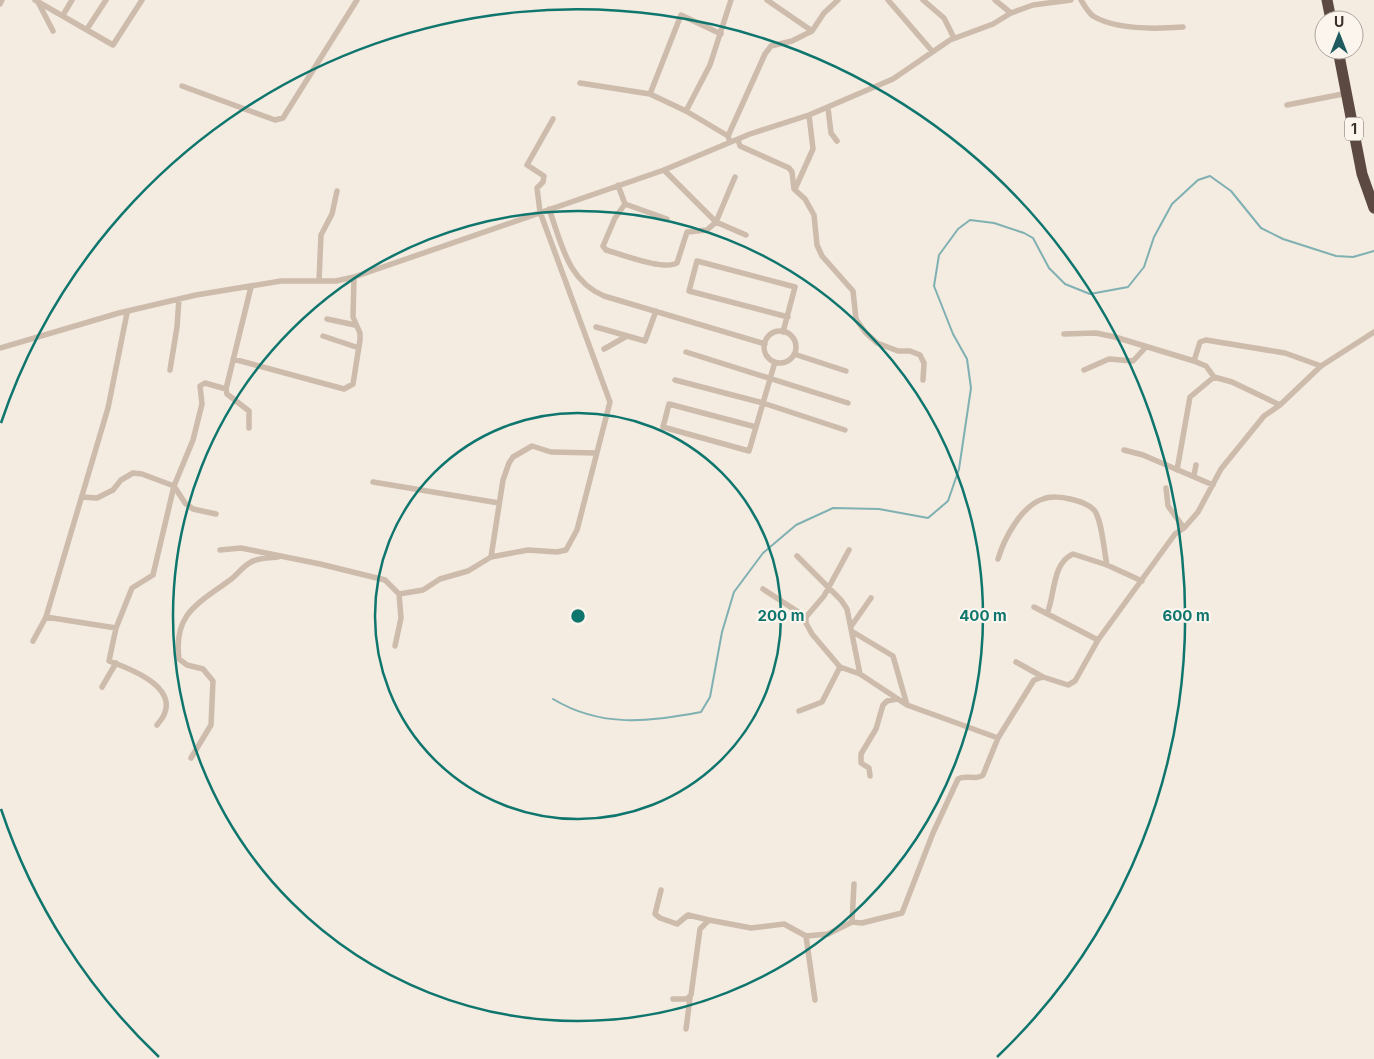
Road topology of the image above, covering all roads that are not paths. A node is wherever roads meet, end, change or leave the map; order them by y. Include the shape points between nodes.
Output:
1 (2, 0) edge
2 (37, 0) edge
3 (72, 0) edge
4 (106, 0) edge
5 (142, 0) edge
6 (357, 0) edge
7 (731, 0) edge
8 (767, 0) edge
9 (838, 0) edge
10 (888, 0) edge
11 (923, 0) edge
12 (995, 0) edge
13 (1071, 0) edge
14 (1081, 0) edge
15 (0, 4) edge
16 (1011, 13) junction
17 (63, 15) junction
18 (1183, 27) dead end
19 (88, 29) junction
20 (53, 31) dead end
21 (812, 31) junction
22 (721, 34) junction
23 (954, 38) junction
24 (932, 51) junction
25 (1340, 60) edge
26 (580, 83) dead end
27 (182, 86) dead end
28 (1348, 93) junction
29 (650, 94) junction
30 (1286, 105) dead end
31 (828, 108) junction
32 (686, 111) junction
33 (809, 115) junction
34 (553, 119) dead end
35 (728, 136) junction
36 (738, 140) junction
37 (836, 141) dead end
38 (731, 142) junction
39 (664, 170) junction
40 (735, 177) dead end
41 (618, 185) junction
42 (794, 190) junction
43 (338, 191) dead end
44 (624, 204) junction
45 (549, 208) junction
46 (1374, 208) edge
47 (540, 212) junction
48 (668, 219) dead end
49 (716, 222) junction
50 (746, 235) dead end
51 (354, 277) junction
52 (319, 281) junction
53 (251, 287) junction
54 (179, 299) junction
55 (656, 311) junction
56 (127, 313) junction
57 (788, 317) junction
58 (327, 319) dead end
59 (355, 325) junction
60 (596, 327) dead end
61 (784, 332) junction
62 (1374, 332) edge
63 (1064, 334) dead end
64 (323, 336) dead end
65 (627, 336) junction
66 (765, 344) junction
67 (1146, 347) junction
68 (0, 348) edge
69 (359, 348) junction
70 (604, 349) dead end
71 (686, 352) dead end
72 (794, 354) junction
73 (234, 358) junction
74 (1194, 361) junction
75 (775, 362) junction
76 (1321, 366) junction
77 (170, 370) dead end
78 (1084, 370) dead end
79 (846, 371) dead end
80 (1214, 377) junction
81 (771, 378) junction
82 (675, 380) dead end
83 (923, 380) dead end
84 (226, 389) junction
85 (848, 403) dead end
86 (763, 404) junction
87 (1280, 405) junction
88 (756, 427) junction
89 (249, 428) dead end
90 (845, 430) dead end
91 (1124, 450) dead end
92 (596, 453) junction
93 (1196, 465) dead end
94 (1177, 470) junction
95 (1194, 475) junction
96 (372, 482) dead end
97 (1213, 485) junction
98 (174, 486) junction
99 (1166, 488) dead end
100 (82, 497) junction
101 (499, 503) junction
102 (216, 514) dead end
103 (1184, 528) junction
104 (220, 550) dead end
105 (849, 550) dead end
106 (282, 556) junction
107 (797, 556) dead end
108 (491, 557) junction
109 (998, 559) dead end
110 (1107, 565) junction
111 (1142, 581) junction
112 (830, 588) junction
113 (763, 589) dead end
114 (399, 594) junction
115 (871, 598) dead end
116 (1034, 607) dead end
117 (1048, 614) junction
118 (46, 616) junction
119 (806, 616) junction
120 (852, 625) junction
121 (116, 628) junction
122 (853, 632) junction
123 (1098, 640) junction
124 (33, 641) dead end
125 (395, 646) dead end
126 (1016, 662) dead end
127 (116, 663) junction
128 (840, 667) junction
129 (860, 674) junction
130 (1043, 677) junction
131 (102, 687) dead end
132 (897, 699) junction
133 (907, 705) junction
134 (799, 711) dead end
135 (157, 725) dead end
136 (998, 738) junction
137 (191, 758) dead end
138 (870, 776) dead end
139 (854, 884) dead end
140 (661, 890) dead end
141 (709, 920) junction
142 (852, 922) junction
143 (806, 936) junction
144 (690, 998) junction
145 (672, 999) dead end
146 (815, 1000) dead end
147 (686, 1029) dead end

1 - 15 street
2 - 17 street
2 - 20 street
3 - 17 street
4 - 19 street
5 - 19 street via 116,44 112,45
6 - 27 street via 283,118 275,120
7 - 22 street
8 - 21 street
9 - 21 street
10 - 24 street
11 - 23 street via 944,18
12 - 16 street
13 - 16 street via 1033,5
14 - 18 street via 1091,15 1109,23 1157,29
16 - 23 street via 993,24
17 - 19 street
21 - 35 street via 792,41 771,46
22 - 29 street via 681,15
22 - 32 street via 710,65
23 - 24 street
24 - 31 street via 893,79
25 - 28 highway, 1
26 - 29 street
28 - 30 street
28 - 46 highway, 1 via 1362,174
29 - 32 street
31 - 33 street
31 - 37 street via 831,133
32 - 35 street
33 - 36 street
33 - 42 street via 813,149
34 - 47 street via 527,161 529,168 544,176 537,188
35 - 38 street
36 - 38 street
36 - 42 street via 740,146 788,168 792,172
38 - 39 street
39 - 41 street
39 - 49 street
40 - 49 street
41 - 44 street
41 - 45 street
42 - 83 street via 805,198 814,215 822,256 853,291 856,319 877,343 898,352 920,355 924,363
43 - 52 street via 320,239
44 - 48 street
44 - 49 street via 603,246 606,250 660,264 677,262 687,232 707,230
45 - 47 street
45 - 55 street via 568,260 589,290
47 - 51 street
47 - 92 street via 610,402
49 - 50 street
51 - 52 street
51 - 59 street
52 - 53 street via 281,281
53 - 54 street
53 - 73 street
54 - 56 street
54 - 77 street
55 - 65 street via 645,341
55 - 66 street
56 - 68 street
56 - 100 street via 108,408
57 - 57 street via 796,287 697,261 689,291
57 - 61 street
58 - 59 street
59 - 69 street via 360,333
60 - 65 street
61 - 66 street via 773,333
61 - 72 street via 794,340
62 - 76 street
63 - 67 street via 1096,333
64 - 69 street
65 - 70 street
66 - 75 street via 766,355
67 - 74 street
67 - 78 street via 1133,361 1109,359
69 - 73 street via 353,384 344,389
71 - 81 street
72 - 75 street via 787,362
72 - 79 street
73 - 84 street
74 - 76 street via 1200,342 1206,340 1285,353
74 - 80 street via 1206,366
75 - 81 street
76 - 87 street
80 - 87 street
80 - 94 street via 1190,397
81 - 85 street
81 - 86 street
82 - 86 street
84 - 89 street via 227,394 249,411
84 - 98 street via 205,383 200,386 202,404 193,440
86 - 88 street
86 - 90 street
87 - 97 street via 1248,433
88 - 88 street via 749,451 663,427 669,404
91 - 94 street
92 - 101 street via 551,452 532,446 524,450 509,463
92 - 108 street via 580,522 573,542 566,550 528,550
93 - 95 street
94 - 95 street
95 - 97 street
96 - 101 street
97 - 103 street via 1198,512
98 - 100 street via 133,473 114,490 97,498
98 - 102 street via 193,509
98 - 121 street via 152,575 132,588
99 - 103 street via 1168,506
100 - 118 street
101 - 108 street
103 - 111 street via 1175,534
104 - 106 street via 241,548
105 - 112 street
106 - 114 street via 385,580
106 - 137 street via 251,561 231,580 199,600 185,616 178,641 179,659 187,665 203,668 213,681 211,725
107 - 112 street
108 - 114 street via 468,571 440,579 423,590
109 - 110 street via 1031,506 1043,498 1062,497 1082,501 1094,510 1100,522
110 - 111 street
110 - 117 street via 1073,554 1065,559 1054,585
111 - 123 street
112 - 119 street
112 - 120 street via 847,609
113 - 119 street
114 - 125 street via 401,618
115 - 120 street
116 - 117 street
117 - 123 street
118 - 121 street
118 - 124 street
119 - 128 street via 812,634
120 - 122 street
121 - 127 street via 109,661
122 - 129 street
122 - 133 street via 893,656
123 - 130 street via 1072,684
126 - 130 street
127 - 131 street
127 - 135 street via 138,672 163,692 166,716
128 - 129 street
128 - 134 street via 822,702
129 - 132 street
130 - 136 street via 1033,681
132 - 133 street
132 - 138 street via 883,705 876,730 861,754 861,763 869,768
133 - 136 street
136 - 142 street via 983,775 958,779 904,911 873,921
139 - 142 street
140 - 141 street via 655,914 660,918 677,924 692,914
141 - 143 street via 751,928 784,924
141 - 144 street via 700,929
142 - 143 street via 828,934
143 - 146 street
144 - 145 street
144 - 147 street

